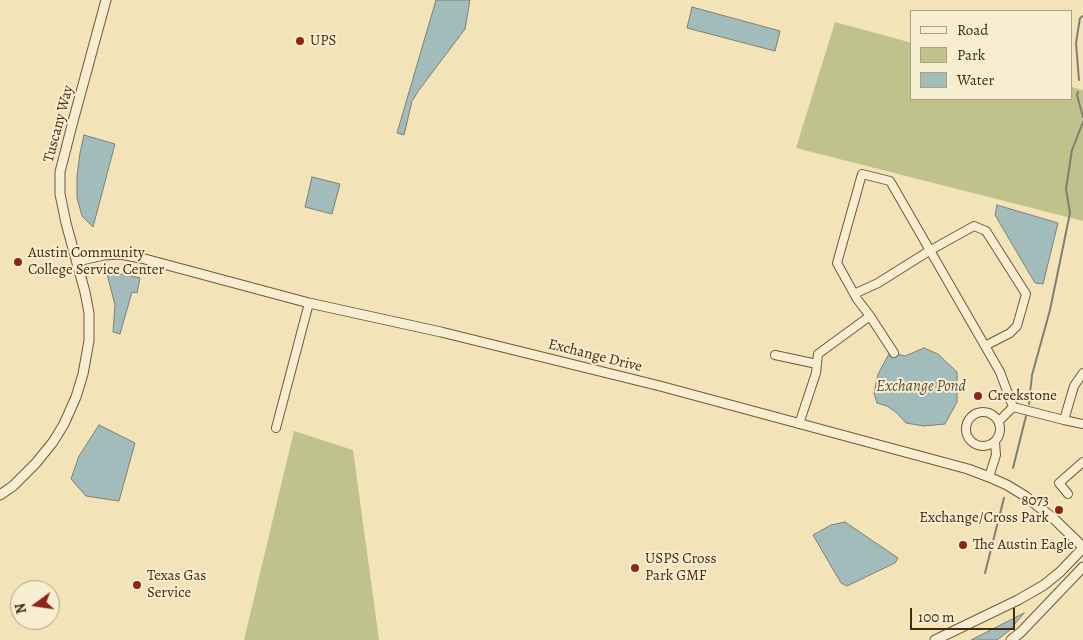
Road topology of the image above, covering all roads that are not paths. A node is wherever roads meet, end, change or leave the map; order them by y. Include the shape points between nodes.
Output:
1 (106, 0) edge
2 (929, 251) junction
3 (77, 261) junction
4 (854, 294) junction
5 (309, 303) junction
6 (870, 316) junction
7 (985, 346) junction
8 (894, 353) dead end
9 (775, 355) dead end
10 (817, 364) junction
11 (1083, 373) edge
12 (1013, 407) junction
13 (1064, 420) junction
14 (999, 421) junction
15 (799, 424) junction
16 (1083, 424) edge
17 (276, 428) dead end
18 (995, 442) junction
19 (1083, 462) edge
20 (989, 476) junction
21 (1051, 478) dead end
22 (1059, 483) junction
23 (1068, 494) dead end
24 (0, 495) edge
25 (1083, 548) edge
26 (1083, 567) edge
27 (935, 640) edge
28 (1011, 640) edge

1 - 3 street, Tuscany Way via 60,172 64,215
2 - 4 street
2 - 4 street via 890,181 862,174 837,262
2 - 7 street
2 - 7 street via 974,226 986,231 1026,294 1017,326
3 - 5 street, Exchange Drive via 104,255 139,257
3 - 24 street, Tuscany Way via 88,306 89,341 84,374 64,424 42,456
4 - 6 street
5 - 15 street, Exchange Drive via 660,386
5 - 17 street
6 - 8 street
6 - 10 street via 818,354
7 - 12 street via 1000,372
9 - 10 street
10 - 15 street
11 - 13 street via 1074,386
12 - 13 street
12 - 14 street
13 - 16 street
14 - 18 street via 1001,432
14 - 18 street via 988,412 976,413 966,426 968,438 978,446
15 - 20 street, Exchange Drive
18 - 20 street via 996,455
19 - 22 street
20 - 25 street, Exchange Drive via 1030,500
21 - 22 street
22 - 23 street
25 - 27 street via 1044,585
26 - 28 street

